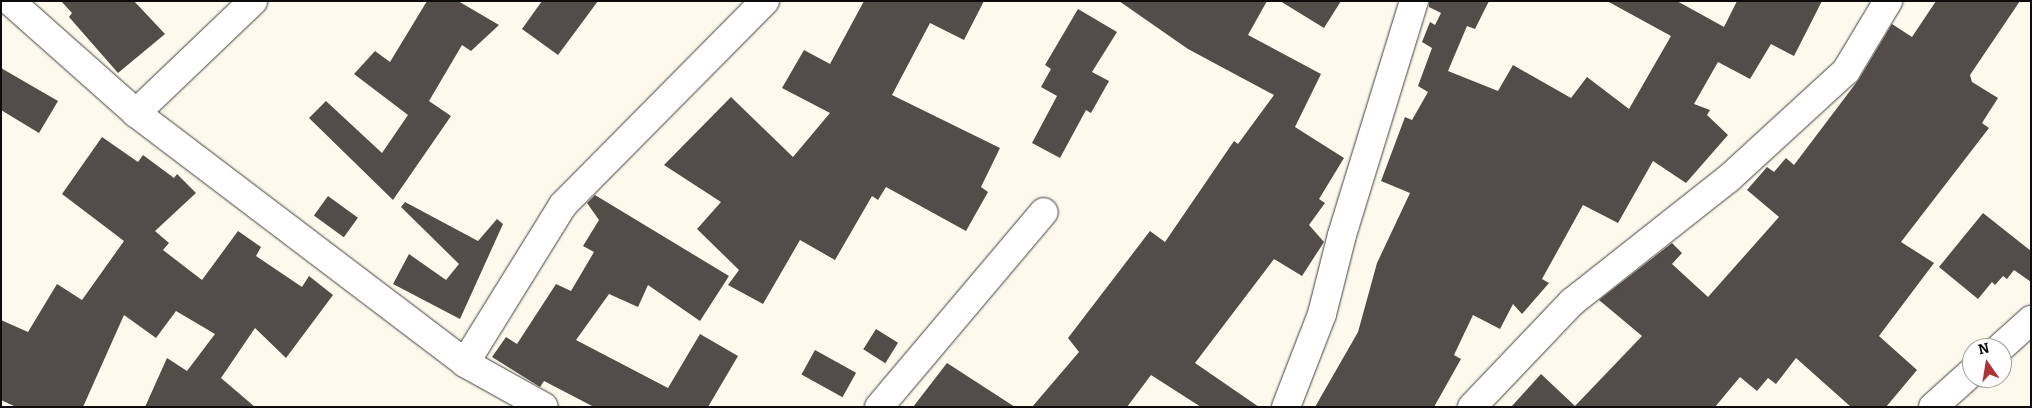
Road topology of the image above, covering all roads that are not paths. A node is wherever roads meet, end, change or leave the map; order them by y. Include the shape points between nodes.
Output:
1 (10, 1) edge
2 (253, 1) edge
3 (766, 1) edge
4 (1414, 1) edge
5 (1888, 1) edge
6 (136, 113) junction
7 (1044, 212) dead end
8 (2031, 320) edge
9 (2011, 338) edge
10 (465, 362) junction
11 (1962, 381) edge
12 (544, 407) edge
13 (879, 407) edge
14 (1286, 407) edge
15 (1472, 407) edge
16 (1933, 407) edge

1 - 6 street
2 - 6 street
3 - 10 street via 563,205
4 - 14 street via 1342,235 1322,314
5 - 15 street via 1846,71 1728,180 1572,302
6 - 10 street
7 - 13 street
8 - 9 street
10 - 12 street
11 - 16 street

